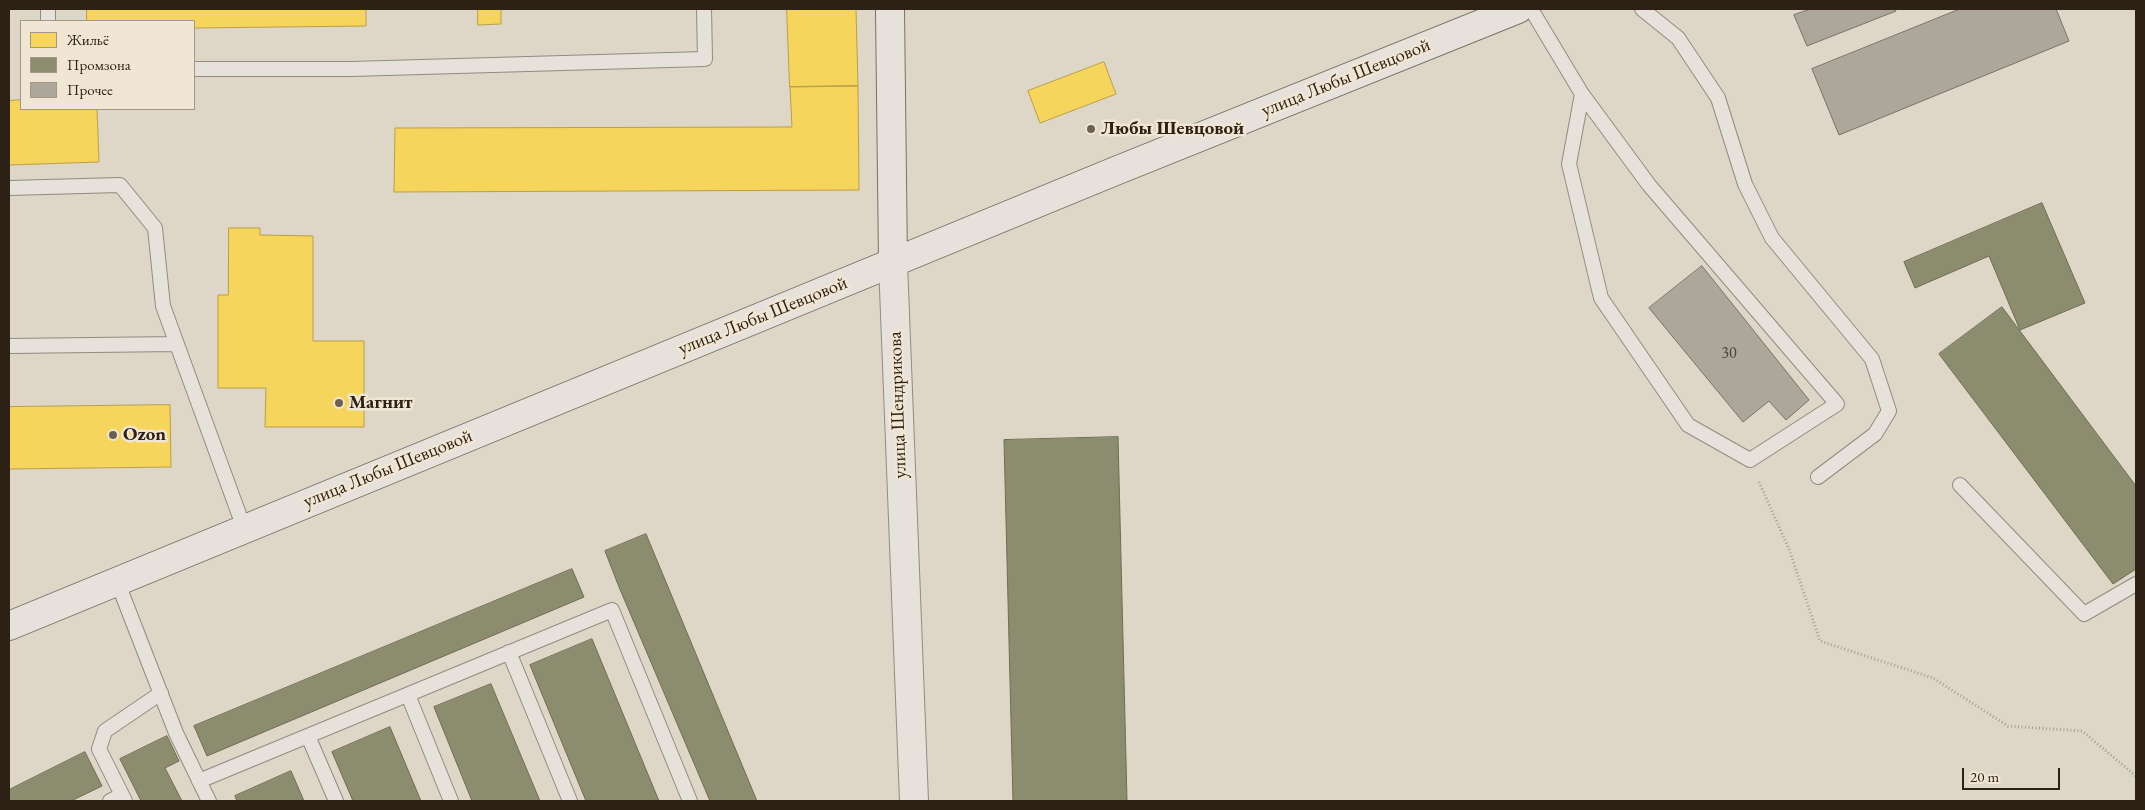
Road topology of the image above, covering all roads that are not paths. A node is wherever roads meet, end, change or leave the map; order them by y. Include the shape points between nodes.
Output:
1 (704, 9) edge
2 (890, 9) edge
3 (1518, 9) edge
4 (1531, 9) edge
5 (1642, 9) edge
6 (195, 69) edge
7 (1582, 94) junction
8 (9, 188) edge
9 (893, 262) junction
10 (177, 344) junction
11 (9, 346) edge
12 (1818, 477) dead end
13 (1960, 485) dead end
14 (244, 528) junction
15 (117, 581) junction
16 (2136, 584) edge
17 (9, 626) edge
18 (509, 652) junction
19 (161, 693) junction
20 (408, 695) junction
21 (308, 736) junction
22 (199, 781) junction
23 (119, 799) edge
24 (209, 801) edge
25 (336, 801) edge
26 (451, 801) edge
27 (570, 801) edge
28 (690, 801) edge
29 (914, 801) edge

1 - 6 lane via 704,59 351,69
2 - 9 street, улица Шендрикова
3 - 9 street, улица Любы Шевцовой
4 - 7 lane
5 - 12 lane via 1678,38 1718,98 1745,184 1772,238 1872,359 1889,411 1875,434
7 - 7 lane via 1649,185 1837,404 1750,460 1688,425 1601,298 1569,164
8 - 10 lane via 120,185 155,228 163,306
9 - 14 street, улица Любы Шевцовой
9 - 29 street, улица Шендрикова
10 - 11 lane
10 - 14 lane
13 - 16 lane via 2084,614
14 - 15 street, улица Любы Шевцовой
15 - 17 street, улица Любы Шевцовой
15 - 19 lane
18 - 20 lane
18 - 27 lane
18 - 28 lane via 612,610
19 - 22 lane
19 - 23 lane via 105,731 99,749
20 - 21 lane
20 - 26 lane
21 - 22 lane
21 - 25 lane
22 - 24 lane

